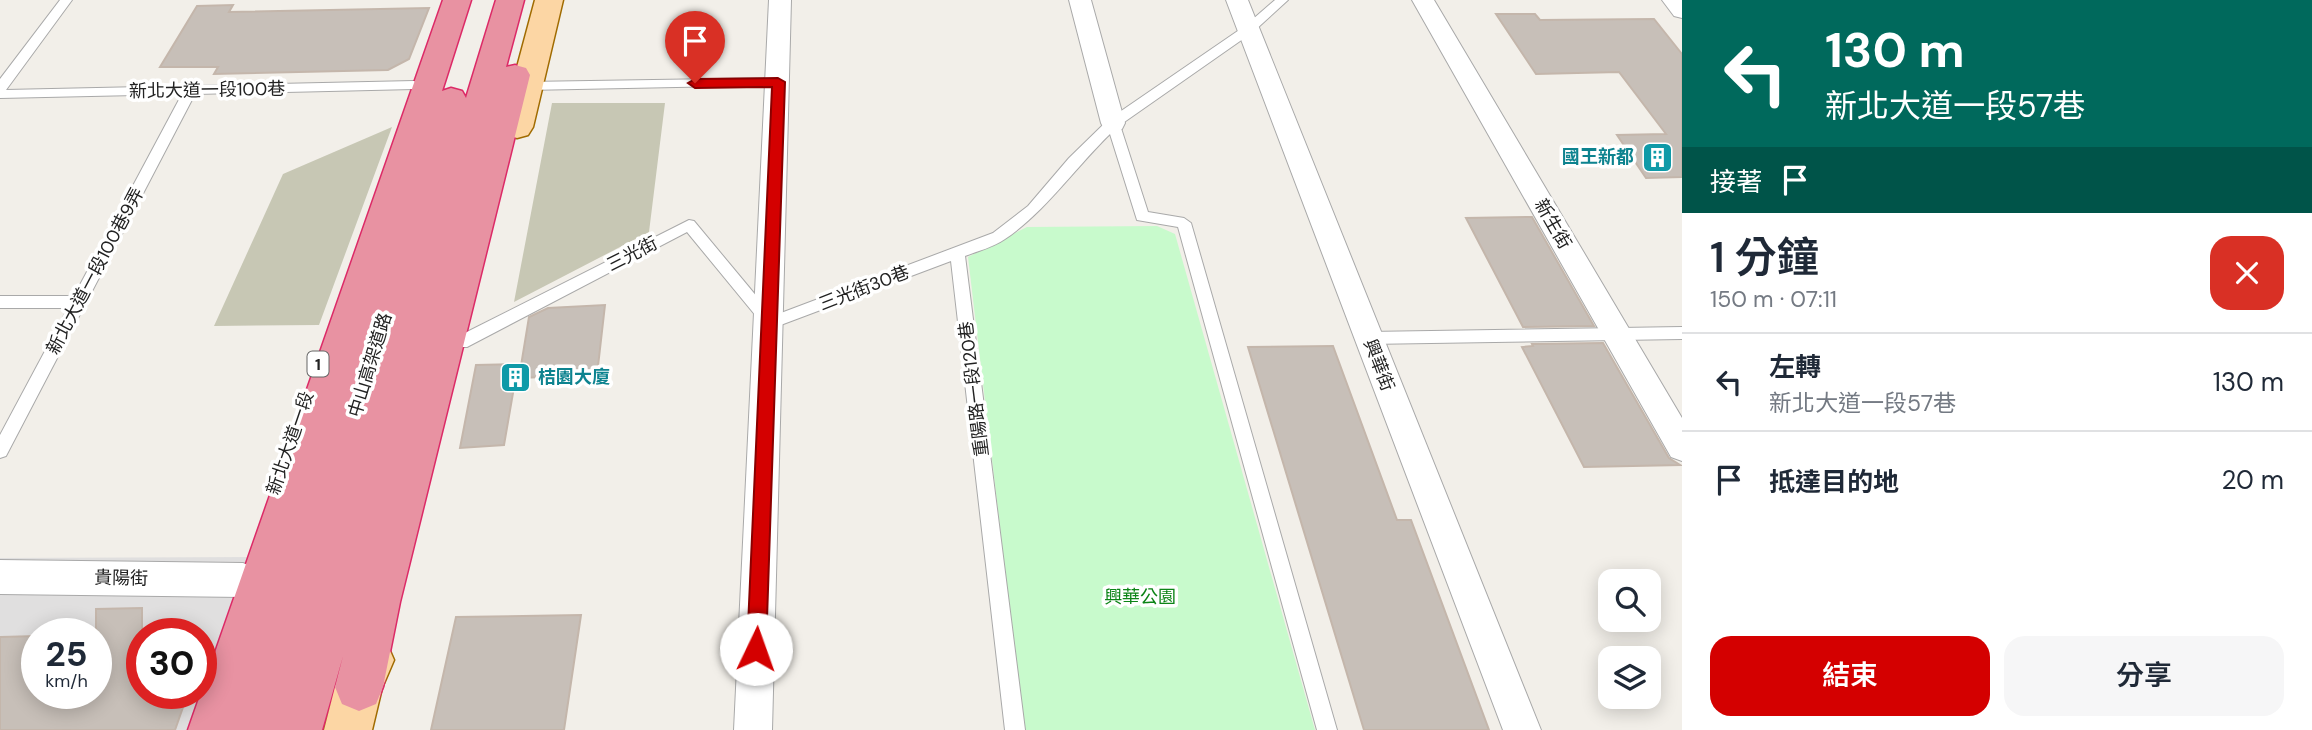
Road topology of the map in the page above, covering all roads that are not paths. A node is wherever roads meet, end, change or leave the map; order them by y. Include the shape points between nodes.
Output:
1 (66, 0) edge
2 (444, 0) edge
3 (457, 0) edge
4 (466, 0) edge
5 (481, 0) edge
6 (510, 0) edge
7 (524, 0) edge
8 (535, 0) edge
9 (549, 0) edge
10 (780, 0) edge
11 (1080, 0) edge
12 (1237, 0) edge
13 (1282, 0) edge
14 (1423, 0) edge
15 (1673, 0) edge
16 (1682, 12) edge
17 (1249, 29) junction
18 (778, 82) junction
19 (414, 85) junction
20 (527, 86) junction
21 (0, 88) edge
22 (191, 90) junction
23 (0, 94) edge
24 (1113, 123) junction
25 (957, 253) junction
26 (0, 302) edge
27 (79, 302) junction
28 (771, 323) junction
29 (1616, 333) junction
30 (1682, 333) edge
31 (1368, 338) junction
32 (462, 342) junction
33 (1682, 447) edge
34 (0, 451) edge
35 (0, 577) edge
36 (243, 580) junction
37 (354, 708) edge
38 (216, 721) edge
39 (258, 730) edge
40 (298, 730) edge
41 (753, 730) edge
42 (1015, 730) edge
43 (1327, 730) edge
44 (1522, 730) edge

1 - 21 lane
2 - 19 main road, 新北大道一段 / 1
3 - 38 highway
4 - 38 main road, 新北大道一段 / 1 via 250,685
5 - 39 highway, 中山高架道路
6 - 40 highway, 中山高架道路
7 - 37 main road via 356,603
8 - 37 highway
9 - 20 main road
10 - 18 street
11 - 24 street
12 - 17 street, 興華街
13 - 17 lane
14 - 29 street, 新生街
15 - 16 street
17 - 24 lane
17 - 31 street, 興華街
18 - 20 lane
18 - 28 street
19 - 22 lane, 新北大道一段100巷
19 - 36 main road, 新北大道一段 / 1
20 - 32 main road
22 - 23 lane, 新北大道一段100巷
22 - 27 lane, 新北大道一段100巷9弄
24 - 25 lane via 1033,210 998,237
24 - 43 lane via 1142,216 1184,223
25 - 28 lane, 三光街30巷
25 - 42 lane, 重陽路一段120巷
26 - 27 lane
27 - 34 lane, 新北大道一段100巷9弄
28 - 32 lane, 三光街 via 689,225
28 - 41 street
29 - 30 lane
29 - 31 lane
29 - 33 street, 新生街
31 - 44 street, 興華街
32 - 37 main road via 397,603
35 - 36 street, 貴陽街
36 - 38 main road, 新北大道一段 / 1 via 208,684

